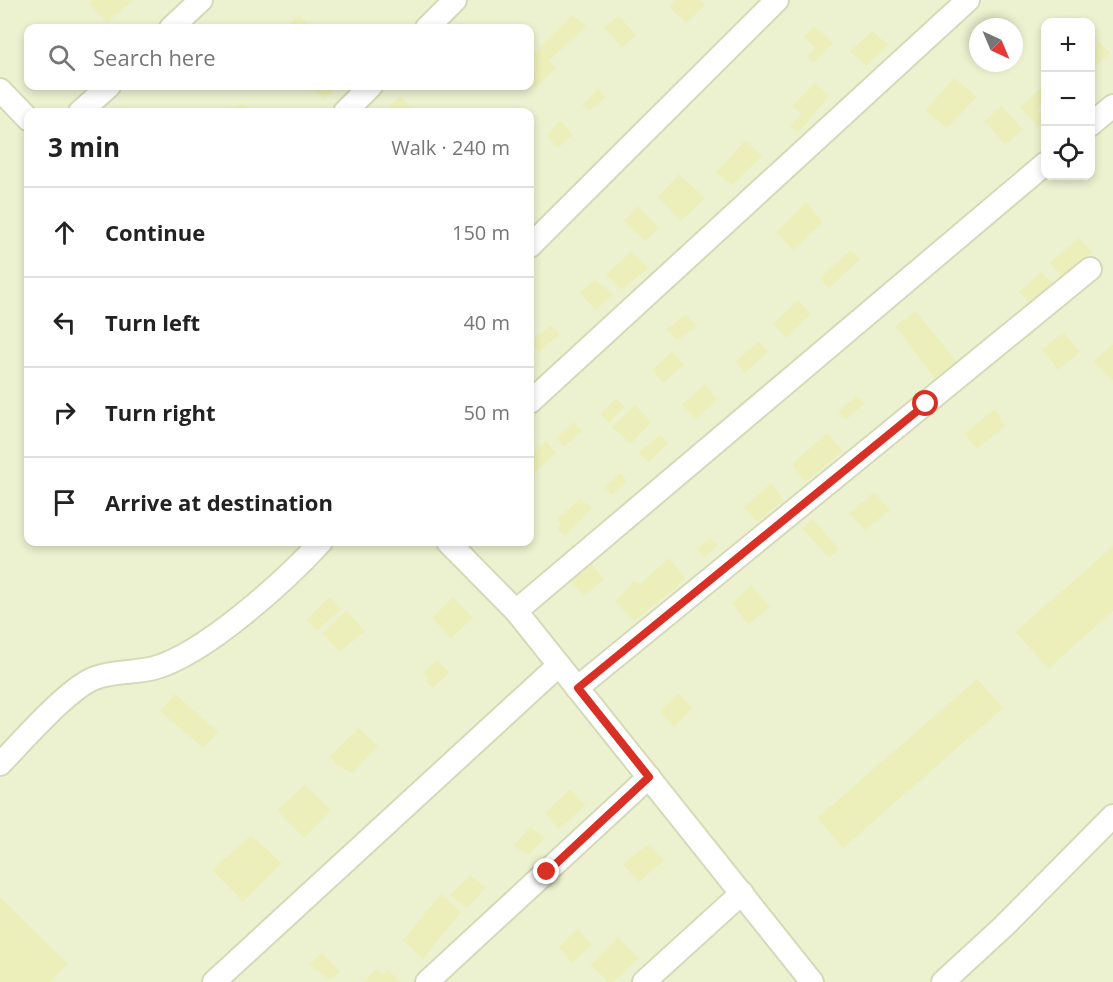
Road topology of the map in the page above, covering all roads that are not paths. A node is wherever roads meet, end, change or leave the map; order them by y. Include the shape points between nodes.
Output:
1 (201, 0) edge
2 (455, 0) edge
3 (777, 0) edge
4 (968, 0) edge
5 (175, 24) edge
6 (431, 24) edge
7 (0, 90) edge
8 (105, 90) edge
9 (367, 90) edge
10 (1113, 106) edge
11 (84, 108) edge
12 (349, 108) edge
13 (24, 115) edge
14 (1095, 121) edge
15 (1041, 167) edge
16 (534, 242) edge
17 (1090, 269) dead end
18 (534, 398) edge
19 (317, 546) edge
20 (452, 546) edge
21 (516, 611) junction
22 (559, 665) junction
23 (578, 688) junction
24 (0, 764) edge
25 (649, 777) junction
26 (1113, 816) edge
27 (742, 893) junction
28 (214, 982) edge
29 (427, 982) edge
30 (644, 982) edge
31 (813, 982) edge
32 (943, 982) edge

1 - 5 street
2 - 6 street
3 - 16 street
4 - 18 street
7 - 13 street
8 - 11 street
9 - 12 street
10 - 14 street
15 - 21 street
17 - 23 street
19 - 24 street via 242,614 195,650 155,668 94,678 73,692
20 - 21 street
21 - 22 street
22 - 23 street
22 - 28 street
23 - 25 street
25 - 27 street
25 - 29 street
26 - 32 street
27 - 30 street
27 - 31 street

